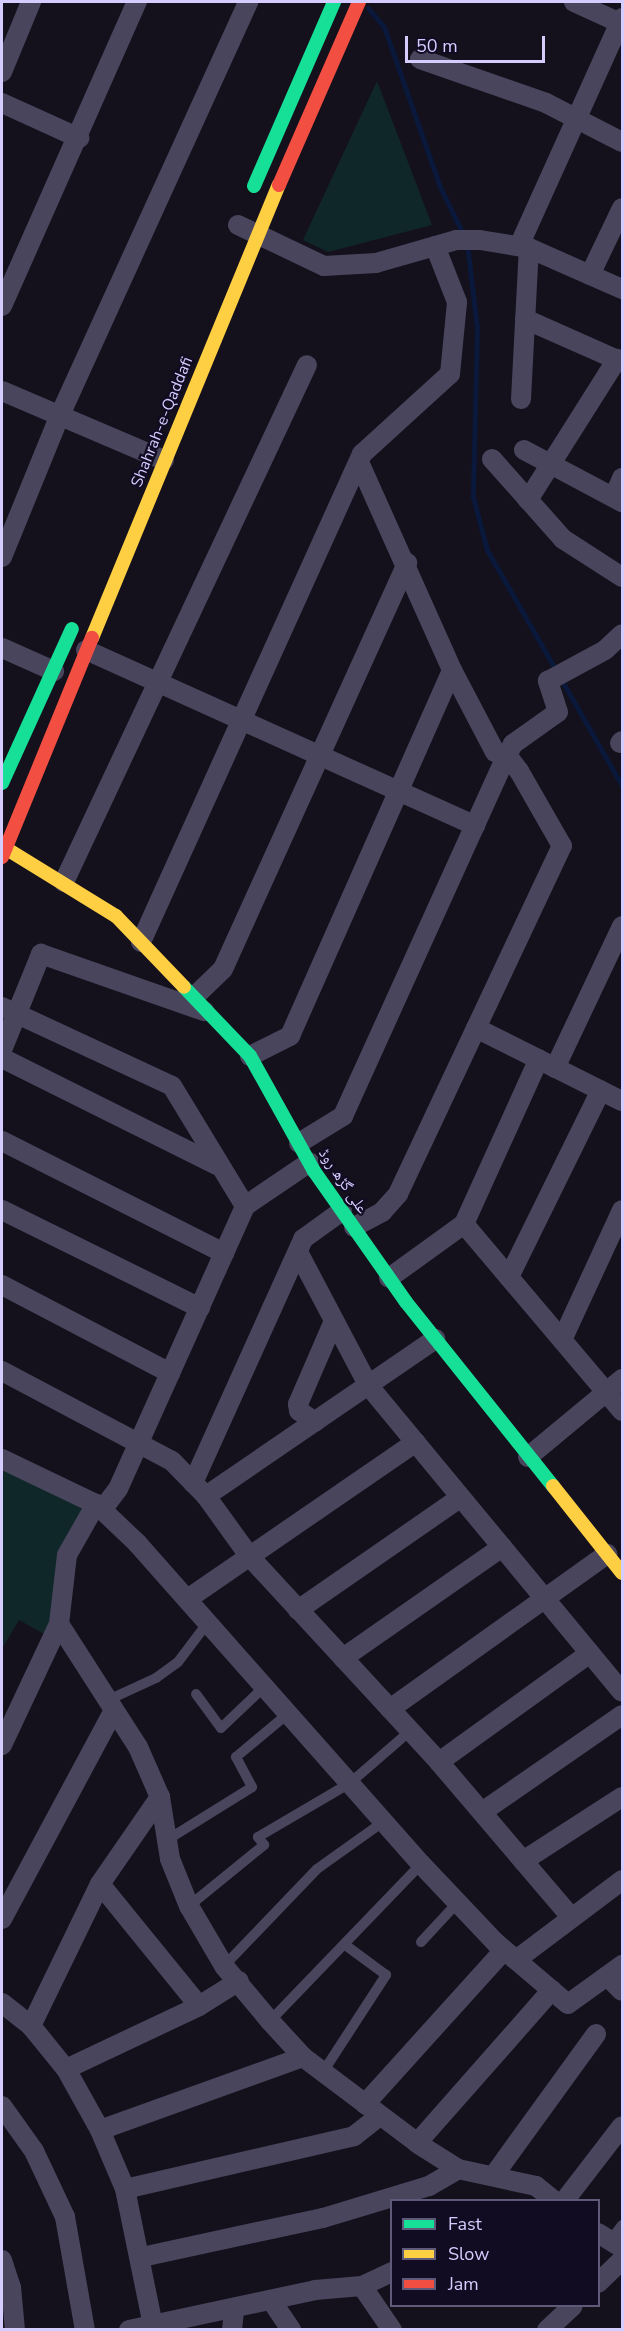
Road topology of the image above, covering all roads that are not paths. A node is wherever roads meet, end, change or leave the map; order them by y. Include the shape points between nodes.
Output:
1 (31, 2) edge
2 (137, 2) edge
3 (248, 2) edge
4 (334, 2) edge
5 (359, 2) edge
6 (574, 2) edge
7 (621, 20) edge
8 (420, 59) dead end
9 (2, 72) edge
10 (2, 103) edge
11 (577, 118) junction
12 (79, 138) junction
13 (622, 142) edge
14 (622, 208) edge
15 (240, 220) joint
16 (257, 235) junction
17 (435, 246) junction
18 (524, 247) junction
19 (590, 275) junction
20 (622, 289) edge
21 (2, 306) edge
22 (525, 319) junction
23 (620, 360) edge
24 (307, 365) dead end
25 (2, 391) edge
26 (521, 399) dead end
27 (60, 415) junction
28 (524, 450) dead end
29 (152, 455) junction
30 (492, 459) dead end
31 (359, 462) junction
32 (552, 465) junction
33 (622, 477) edge
34 (618, 499) edge
35 (528, 500) junction
36 (2, 557) edge
37 (407, 563) junction
38 (622, 577) edge
39 (77, 617) dead end
40 (622, 634) edge
41 (2, 648) edge
42 (86, 650) junction
43 (452, 670) junction
44 (54, 671) junction
45 (157, 684) junction
46 (241, 722) junction
47 (507, 755) junction
48 (321, 757) junction
49 (2, 783) edge
50 (401, 793) junction
51 (475, 826) junction
52 (3, 850) edge
53 (63, 882) junction
54 (622, 926) edge
55 (141, 942) junction
56 (194, 997) junction
57 (9, 1011) edge
58 (209, 1012) junction
59 (476, 1028) junction
60 (2, 1050) edge
61 (250, 1056) junction
62 (2, 1058) edge
63 (547, 1063) junction
64 (601, 1090) junction
65 (622, 1101) edge
66 (2, 1141) edge
67 (299, 1143) junction
68 (310, 1162) junction
69 (217, 1165) junction
70 (246, 1206) junction
71 (2, 1210) edge
72 (622, 1210) edge
73 (342, 1211) junction
74 (464, 1224) junction
75 (354, 1227) junction
76 (298, 1252) junction
77 (224, 1253) junction
78 (509, 1277) junction
79 (389, 1278) junction
80 (2, 1285) edge
81 (200, 1308) junction
82 (334, 1321) junction
83 (435, 1340) junction
84 (562, 1340) junction
85 (2, 1371) edge
86 (170, 1373) junction
87 (622, 1379) edge
88 (369, 1385) junction
89 (608, 1394) junction
90 (622, 1411) edge
91 (315, 1422) junction
92 (140, 1440) junction
93 (416, 1443) junction
94 (528, 1457) junction
95 (2, 1459) edge
96 (199, 1489) junction
97 (461, 1497) junction
98 (99, 1507) junction
99 (502, 1546) junction
100 (607, 1554) junction
101 (250, 1557) junction
102 (622, 1573) edge
103 (189, 1598) junction
104 (546, 1600) junction
105 (298, 1610) junction
106 (209, 1620) junction
107 (59, 1624) junction
108 (590, 1653) junction
109 (343, 1658) junction
110 (267, 1684) junction
111 (622, 1692) edge
112 (196, 1694) dead end
113 (109, 1707) junction
114 (390, 1709) junction
115 (290, 1712) junction
116 (622, 1715) edge
117 (7, 1718) edge
118 (410, 1731) junction
119 (2, 1745) edge
120 (439, 1762) junction
121 (350, 1784) junction
122 (160, 1797) junction
123 (622, 1797) edge
124 (482, 1812) junction
125 (383, 1822) junction
126 (167, 1840) junction
127 (524, 1861) junction
128 (421, 1864) junction
129 (622, 1880) edge
130 (100, 1884) junction
131 (458, 1902) junction
132 (189, 1906) junction
133 (571, 1917) junction
134 (2, 1919) edge
135 (421, 1942) dead end
136 (344, 1944) junction
137 (510, 1955) junction
138 (224, 1966) junction
139 (615, 1970) edge
140 (239, 1981) junction
141 (552, 1990) junction
142 (622, 1991) edge
143 (2, 2003) edge
144 (199, 2006) junction
145 (270, 2021) junction
146 (31, 2026) junction
147 (596, 2034) dead end
148 (303, 2057) junction
149 (66, 2069) junction
150 (323, 2072) junction
151 (2, 2106) edge
152 (373, 2110) junction
153 (622, 2126) edge
154 (99, 2130) junction
155 (417, 2143) junction
156 (458, 2169) junction
157 (494, 2175) junction
158 (536, 2186) junction
159 (124, 2189) junction
160 (523, 2199) edge
161 (552, 2199) edge
162 (566, 2199) edge
163 (622, 2225) edge
164 (610, 2241) edge
165 (142, 2257) junction
166 (2, 2260) edge
167 (622, 2260) edge
168 (390, 2273) edge
169 (600, 2281) edge
170 (362, 2286) junction
171 (271, 2300) junction
172 (572, 2307) edge
173 (233, 2320) edge
174 (154, 2327) edge
175 (15, 2330) edge
176 (86, 2330) edge
177 (129, 2330) edge
178 (291, 2330) edge
179 (392, 2330) edge
180 (548, 2330) edge

1 - 9 street
2 - 12 street
3 - 27 street
4 - 15 main road
5 - 16 main road, Shahrah-e-Qaddafi
6 - 7 street
7 - 11 street
8 - 11 street
10 - 12 street
11 - 13 street
11 - 18 street
12 - 21 street
14 - 19 street
15 - 16 street
16 - 17 street via 324,266 376,262
16 - 29 main road, Shahrah-e-Qaddafi
17 - 18 street via 456,240 480,240
17 - 31 street via 457,302 450,374
18 - 19 street
18 - 22 street
19 - 20 street
22 - 23 street
22 - 26 street
23 - 32 street
24 - 45 street
25 - 27 street
27 - 29 street
27 - 36 street
28 - 32 street
29 - 42 main road, Shahrah-e-Qaddafi
30 - 35 street
31 - 37 street
31 - 46 street
32 - 34 street
32 - 35 street
33 - 34 street
35 - 38 street via 563,539 591,562
37 - 43 street
37 - 48 street
39 - 44 main road
40 - 47 street via 604,650 548,681 558,712 513,744
41 - 44 street
42 - 45 street
42 - 52 main road, Shahrah-e-Qaddafi
43 - 47 street via 495,752
43 - 50 street
44 - 49 main road
45 - 46 street
45 - 53 street
46 - 48 street
46 - 55 street
47 - 51 street
47 - 59 street via 562,846
48 - 50 street
48 - 56 street via 223,969
50 - 51 street
50 - 61 street via 290,1036
51 - 67 street via 343,1116
52 - 53 main road, علی گڑھ روڈ
53 - 55 main road, علی گڑھ روڈ via 116,916
54 - 63 street
55 - 56 main road, علی گڑھ روڈ
56 - 58 main road, علی گڑھ روڈ
57 - 58 street via 41,954
57 - 60 street
57 - 69 street via 172,1086
58 - 61 main road, علی گڑھ روڈ
59 - 63 street
59 - 75 street via 398,1194 382,1212
61 - 67 main road, علی گڑھ روڈ
62 - 69 street
63 - 64 street
63 - 74 street
64 - 65 street
64 - 78 street
66 - 77 street
67 - 68 main road, علی گڑھ روڈ
68 - 70 street
68 - 73 main road, علی گڑھ روڈ
69 - 70 street
70 - 77 street
71 - 81 street
72 - 84 street
73 - 75 main road, علی گڑھ روڈ
73 - 76 street via 303,1239
74 - 78 street
74 - 79 street
75 - 79 main road, علی گڑھ روڈ
76 - 82 street
76 - 96 street
77 - 81 street
78 - 84 street
79 - 83 main road, علی گڑھ روڈ
80 - 86 street
81 - 86 street
82 - 88 street
82 - 91 street via 298,1404 299,1411
83 - 88 street
83 - 94 main road, علی گڑھ روڈ
84 - 89 street
85 - 92 street
86 - 92 street
87 - 89 street
88 - 91 street
88 - 93 street
89 - 90 street
89 - 94 street
91 - 96 street
92 - 96 street via 172,1461
92 - 98 street via 118,1489
93 - 97 street
93 - 101 street
94 - 100 main road, علی گڑھ روڈ
95 - 98 street
96 - 101 street
97 - 99 street
97 - 105 street
98 - 103 street
98 - 107 street via 67,1555
99 - 104 street
99 - 109 street
100 - 102 main road, علی گڑھ روڈ
100 - 104 street
101 - 103 street
101 - 105 street
103 - 106 street
104 - 108 street
104 - 114 street
105 - 109 street
106 - 110 street
106 - 113 lane via 178,1662
107 - 113 street
107 - 117 street
108 - 111 street
108 - 120 street
109 - 114 street
110 - 112 lane via 221,1728
110 - 115 street
113 - 122 street via 138,1747
113 - 134 street
114 - 118 street
115 - 121 street
115 - 126 lane via 236,1757 252,1787
116 - 124 street
117 - 119 street
118 - 120 street
118 - 121 lane
120 - 124 street
121 - 125 street
121 - 132 lane via 258,1837 264,1845
122 - 126 street
122 - 130 street
123 - 127 street
124 - 127 street
125 - 128 street
125 - 138 lane via 317,1869
126 - 132 street
127 - 133 street
128 - 131 street
128 - 136 lane
129 - 133 street
130 - 144 street
130 - 146 street
131 - 135 lane
131 - 137 street
132 - 138 street
133 - 137 street
136 - 145 lane
136 - 150 lane via 386,1976
137 - 141 street
137 - 152 street
138 - 140 street
139 - 141 street via 568,2004
139 - 142 street
140 - 144 street
140 - 145 street
141 - 155 street
143 - 146 street
144 - 149 street
145 - 148 street
146 - 149 street
147 - 157 street
148 - 150 street
148 - 154 street
149 - 154 street
150 - 152 street
151 - 176 street via 34,2151 64,2217
152 - 155 street
152 - 159 street via 354,2136
153 - 162 street
154 - 159 street
155 - 156 street
156 - 157 street
156 - 165 street via 429,2186 323,2218
157 - 158 street
158 - 160 street
158 - 161 street
159 - 165 street
163 - 164 lane
165 - 174 street
166 - 175 street via 11,2288
167 - 169 street
168 - 170 street
170 - 171 street
170 - 179 street
171 - 173 street
171 - 178 street
172 - 180 street
173 - 174 street
174 - 177 street

